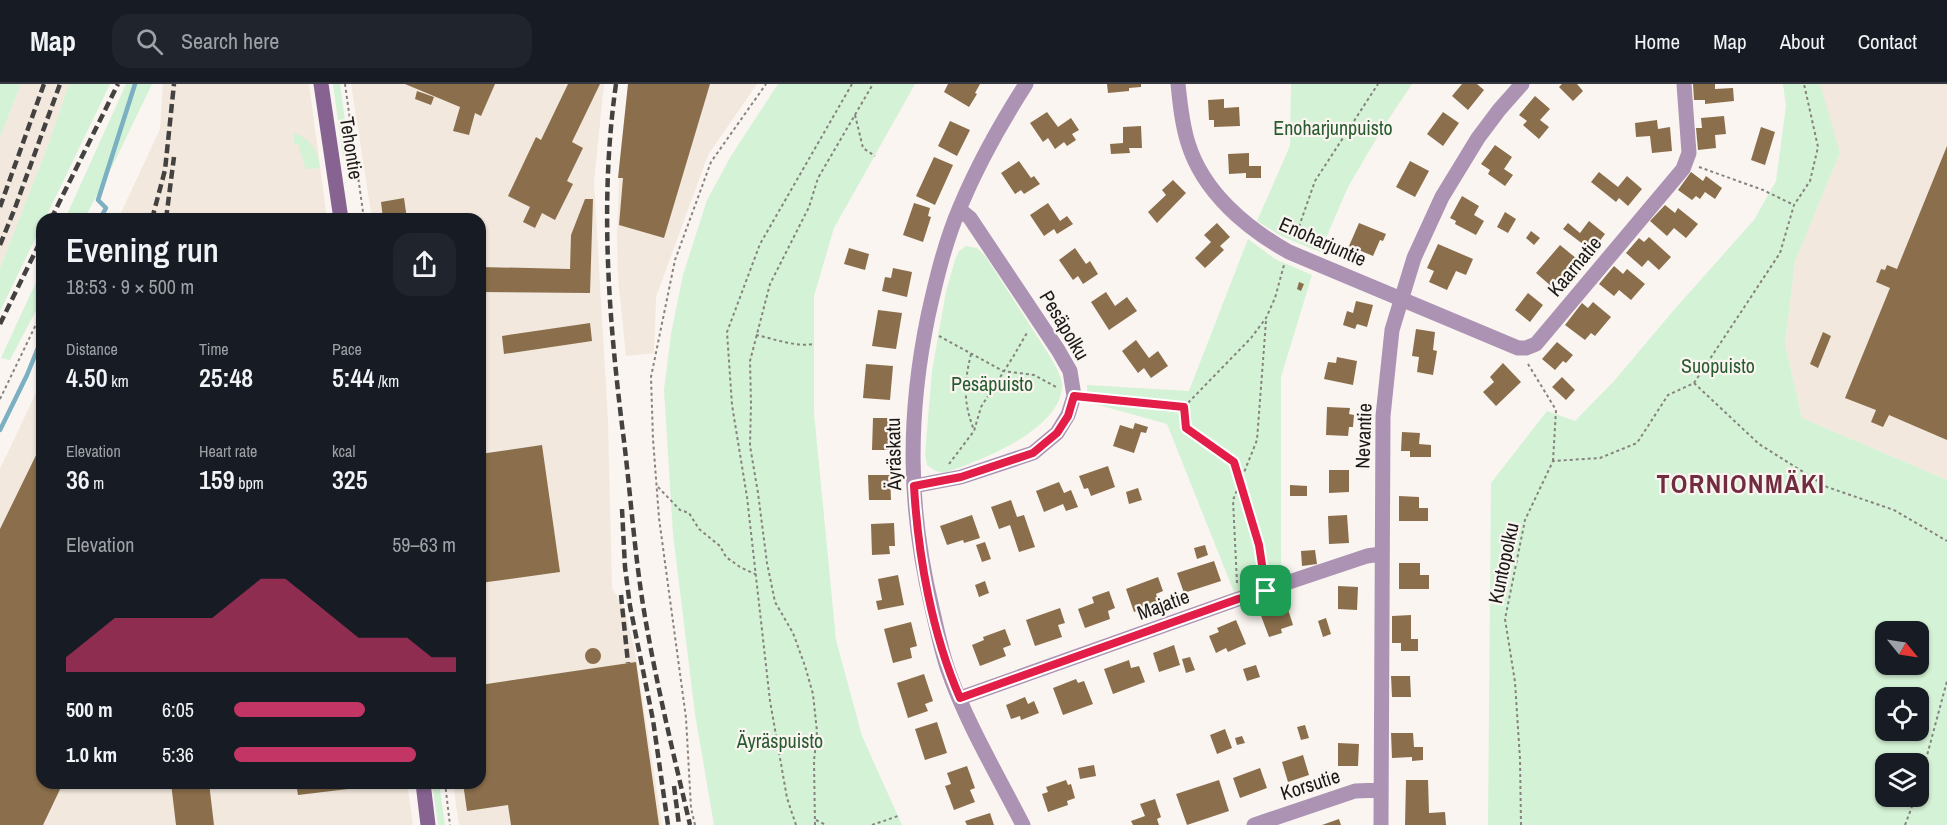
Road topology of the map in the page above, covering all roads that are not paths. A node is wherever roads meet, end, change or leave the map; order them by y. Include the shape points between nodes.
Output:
1 (321, 84) edge
2 (1026, 84) edge
3 (1178, 84) edge
4 (1522, 84) edge
5 (1684, 84) edge
6 (959, 209) junction
7 (340, 213) edge
8 (1400, 298) junction
9 (914, 486) junction
10 (1382, 554) junction
11 (960, 698) junction
12 (424, 789) edge
13 (1381, 790) junction
14 (428, 825) edge
15 (1023, 825) edge
16 (1254, 825) edge
17 (1381, 825) edge

1 - 7 street, Tehontie
2 - 6 street, Äyräskatu via 985,153
3 - 8 street, Enoharjuntie via 1189,145 1205,178 1234,212 1289,252
4 - 8 street, Nevantie via 1478,138 1442,197
5 - 8 street, Kaarnatie via 1687,162 1536,344 1518,348
6 - 9 street, Äyräskatu via 933,291 919,361 913,414
6 - 9 street, Pesäpolku via 970,218 1040,322 1070,371 1074,396 1057,433 1033,453 961,477
8 - 10 street, Nevantie via 1392,330 1383,416
9 - 11 street, Äyräskatu via 923,568 947,669
10 - 11 street, Majatie via 1238,599
10 - 13 street, Nevantie
11 - 15 street, Äyräskatu
12 - 14 street
13 - 16 street, Korsutie via 1355,792
13 - 17 street, Nevantie

